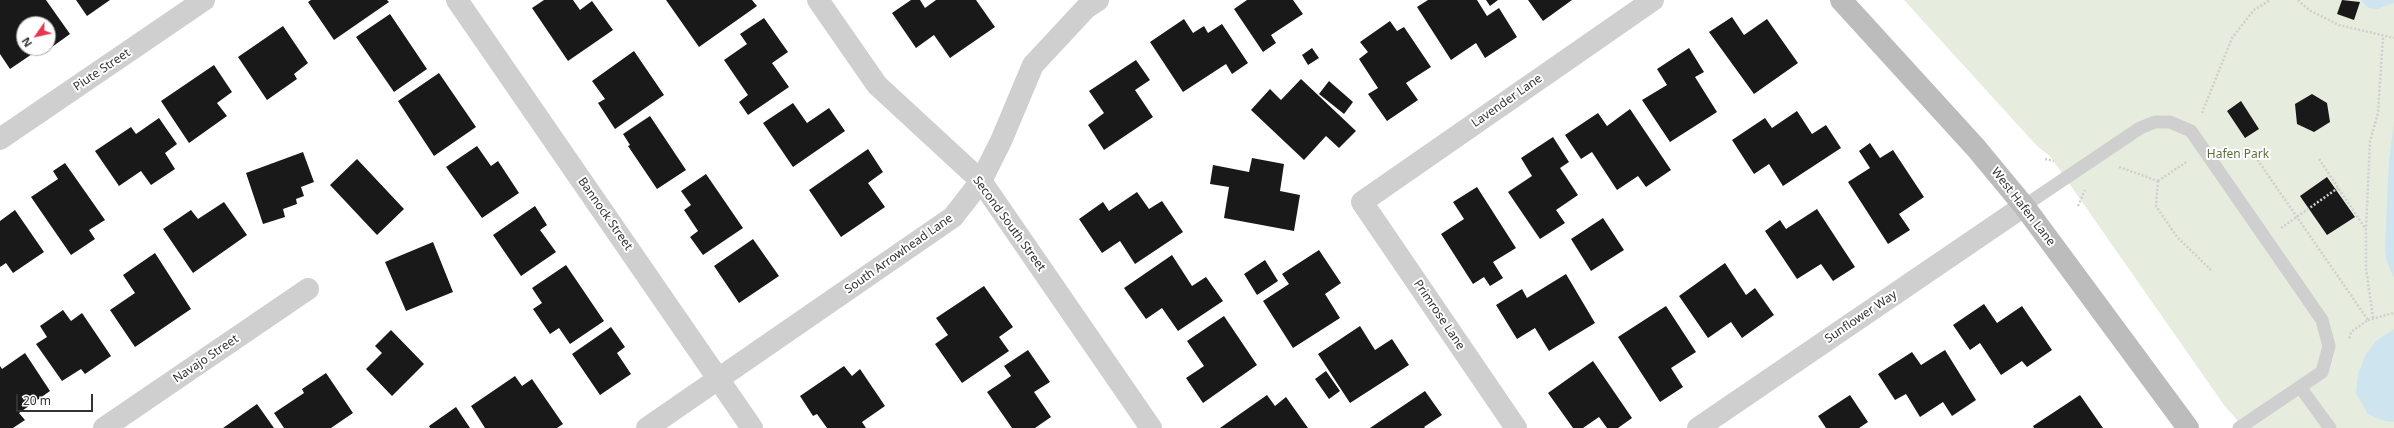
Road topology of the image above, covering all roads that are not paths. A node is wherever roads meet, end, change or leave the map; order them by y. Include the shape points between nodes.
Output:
1 (204, 0) edge
2 (457, 0) edge
3 (818, 0) edge
4 (1098, 0) edge
5 (1653, 0) edge
6 (1841, 0) edge
7 (0, 139) edge
8 (981, 181) junction
9 (1362, 202) joint
10 (2024, 206) junction
11 (308, 289) dead end
12 (718, 379) junction
13 (2300, 387) junction
14 (104, 428) edge
15 (647, 428) edge
16 (752, 428) edge
17 (1151, 428) edge
18 (1516, 428) edge
19 (1698, 428) edge
20 (2188, 428) edge
21 (2239, 428) edge
22 (2330, 428) edge

1 - 7 street, Piute Street
2 - 12 street, Bannock Street
3 - 8 street, Second South Street via 877,85
4 - 8 street, South Arrowhead Lane via 1086,8 1033,66
5 - 9 street, Lavender Lane
6 - 10 main road, West Hafen Lane via 1976,148
8 - 12 street, South Arrowhead Lane via 953,217
8 - 17 street, Second South Street
9 - 18 street, Primrose Lane
10 - 13 lane via 2140,128 2155,122 2170,122 2191,131 2322,320 2329,346 2322,372
10 - 19 street, Sunflower Way
10 - 20 main road, West Hafen Lane
11 - 14 street, Navajo Street
12 - 15 street, South Arrowhead Lane
12 - 16 street, Bannock Street
13 - 21 lane
13 - 22 lane

